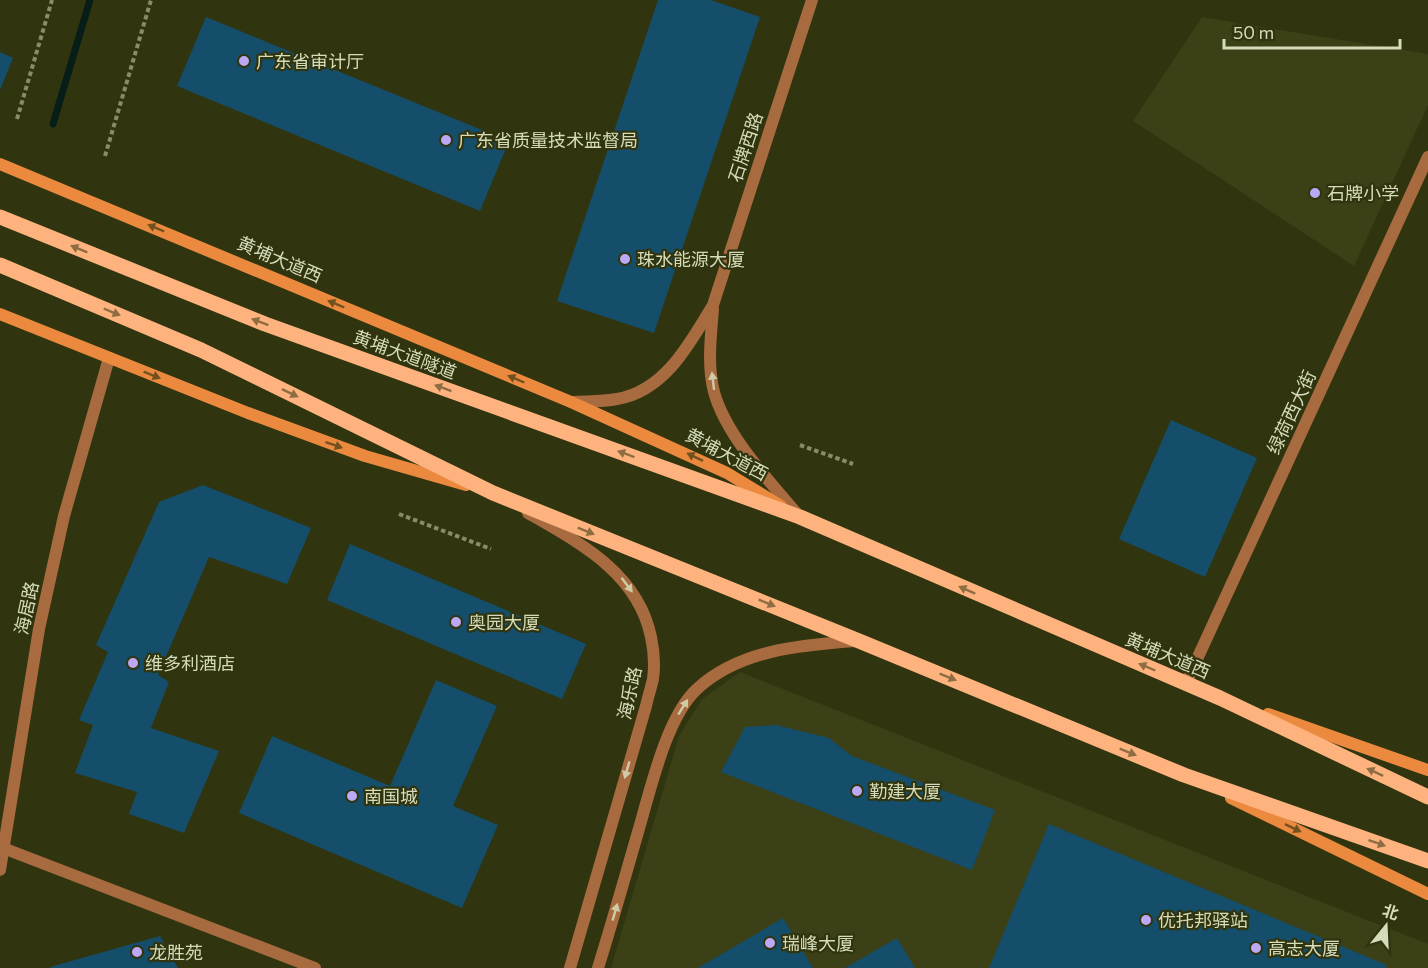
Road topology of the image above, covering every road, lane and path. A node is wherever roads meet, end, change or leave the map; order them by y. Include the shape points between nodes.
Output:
1 (52, 0) edge
2 (151, 0) edge
3 (812, 0) edge
4 (17, 119) dead end
5 (105, 156) dead end
6 (1428, 157) edge
7 (0, 164) edge
8 (0, 217) edge
9 (0, 265) edge
10 (713, 305) junction
11 (0, 314) edge
12 (110, 358) junction
13 (571, 402) junction
14 (800, 445) dead end
15 (853, 465) dead end
16 (493, 493) junction
17 (399, 514) dead end
18 (800, 517) junction
19 (491, 549) dead end
20 (859, 641) junction
21 (1186, 683) junction
22 (1220, 698) junction
23 (1428, 770) edge
24 (1184, 775) junction
25 (1428, 797) edge
26 (3, 848) junction
27 (1428, 861) edge
28 (0, 870) edge
29 (1428, 894) edge
30 (315, 968) edge
31 (570, 968) edge
32 (598, 968) edge

1 - 4 path
2 - 5 path
3 - 10 street, 石牌西路
6 - 21 street, 绿荷西大街
13 -> 7 main road, 黄埔大道西
18 -> 8 main road, 黄埔大道隧道 via 265,324
9 -> 16 main road via 201,350
10 - 13 street via 685,350 659,380 639,393 618,399
18 -> 10 street via 730,428 714,392 710,340
11 - 12 main road
12 -> 16 main road via 356,452
12 - 26 street, 海居路 via 64,516 39,629
18 -> 13 main road, 黄埔大道西 via 727,472
14 - 15 path
16 -> 20 main road
16 -> 31 street, 海乐路 via 572,538 622,577 638,599 654,651 646,706
17 - 19 path
21 -> 18 main road, 黄埔大道西
20 -> 24 main road
32 -> 20 street via 652,784 685,703 710,678 748,659 791,648
21 - 22 main road, 黄埔大道西
22 - 23 main road
25 -> 22 main road, 黄埔大道西
24 -> 27 main road
24 -> 29 main road
26 - 28 street, 海居路
26 - 30 street

